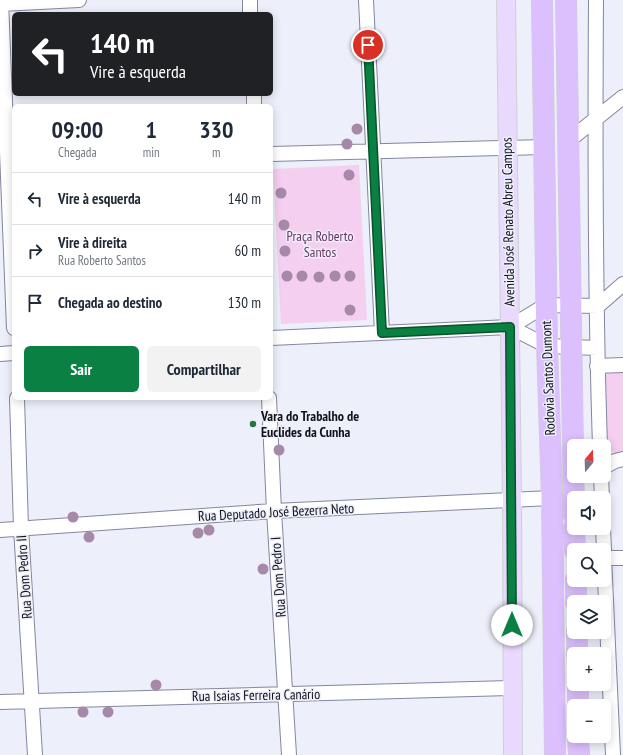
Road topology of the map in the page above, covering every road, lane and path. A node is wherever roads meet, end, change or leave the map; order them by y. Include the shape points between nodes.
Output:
1 (80, 0) edge
2 (250, 0) edge
3 (366, 0) edge
4 (506, 0) edge
5 (542, 0) edge
6 (566, 0) edge
7 (596, 0) edge
8 (1, 2) edge
9 (250, 12) edge
10 (623, 97) edge
11 (595, 121) junction
12 (567, 142) junction
13 (543, 147) junction
14 (507, 148) junction
15 (373, 151) junction
16 (273, 154) edge
17 (7, 169) edge
18 (12, 283) edge
19 (623, 284) edge
20 (546, 305) junction
21 (571, 306) junction
22 (598, 306) junction
23 (510, 327) junction
24 (382, 333) junction
25 (273, 338) edge
26 (547, 346) junction
27 (572, 347) junction
28 (597, 348) junction
29 (12, 353) edge
30 (0, 354) edge
31 (623, 365) edge
32 (598, 366) junction
33 (17, 400) edge
34 (269, 400) edge
35 (600, 439) edge
36 (623, 458) edge
37 (611, 463) edge
38 (573, 491) edge
39 (552, 498) junction
40 (512, 500) junction
41 (274, 511) junction
42 (21, 528) junction
43 (0, 530) edge
44 (611, 558) edge
45 (623, 558) edge
46 (605, 587) edge
47 (606, 647) edge
48 (512, 688) junction
49 (608, 691) edge
50 (286, 695) junction
51 (32, 701) junction
52 (0, 702) edge
53 (578, 743) edge
54 (35, 755) edge
55 (289, 755) edge
56 (512, 755) edge
57 (555, 755) edge
58 (579, 755) edge
59 (613, 755) edge

1 - 8 street
2 - 9 street
3 - 15 street
4 - 14 main road, Avenida José Renato Abreu Campos
5 - 13 highway, Rodovia Santos Dumont
6 - 12 highway, Rodovia Santos Dumont
7 - 11 street
8 - 17 street
10 - 11 street
11 - 12 street
11 - 22 street
12 - 21 highway, Rodovia Santos Dumont
13 - 14 street
13 - 20 highway, Rodovia Santos Dumont
14 - 15 street
14 - 23 main road, Avenida José Renato Abreu Campos
15 - 16 street
15 - 24 street
17 - 18 street
19 - 22 street
20 - 21 street
20 - 23 street
20 - 26 highway, Rodovia Santos Dumont
21 - 22 street
21 - 27 highway, Rodovia Santos Dumont
22 - 28 street
23 - 24 street
23 - 26 street
23 - 40 main road, Avenida José Renato Abreu Campos
24 - 25 street
26 - 27 street
26 - 39 highway, Rodovia Santos Dumont
27 - 28 street
27 - 38 highway, Rodovia Santos Dumont
28 - 32 street
29 - 30 street
31 - 32 street
32 - 35 street
33 - 42 street, Rua Dom Pedro II
34 - 41 street, Rua Dom Pedro I
36 - 37 street
39 - 40 street, Rua Deputado José Bezerra Neto
39 - 57 highway, Rodovia Santos Dumont
40 - 41 street, Rua Deputado José Bezerra Neto
40 - 48 main road, Avenida José Renato Abreu Campos
41 - 42 street, Rua Deputado José Bezerra Neto
41 - 50 street, Rua Dom Pedro I
42 - 43 street, Rua Deputado José Bezerra Neto
42 - 51 street, Rua Dom Pedro II
44 - 45 street
46 - 47 street
48 - 50 street, Rua Isaias Ferreira Canário
48 - 56 main road, Avenida José Renato Abreu Campos
49 - 59 street
50 - 51 street, Rua Isaias Ferreira Canário
50 - 55 street, Rua Dom Pedro I
51 - 52 street, Rua Isaias Ferreira Canário
51 - 54 street, Rua Dom Pedro II
53 - 58 highway

